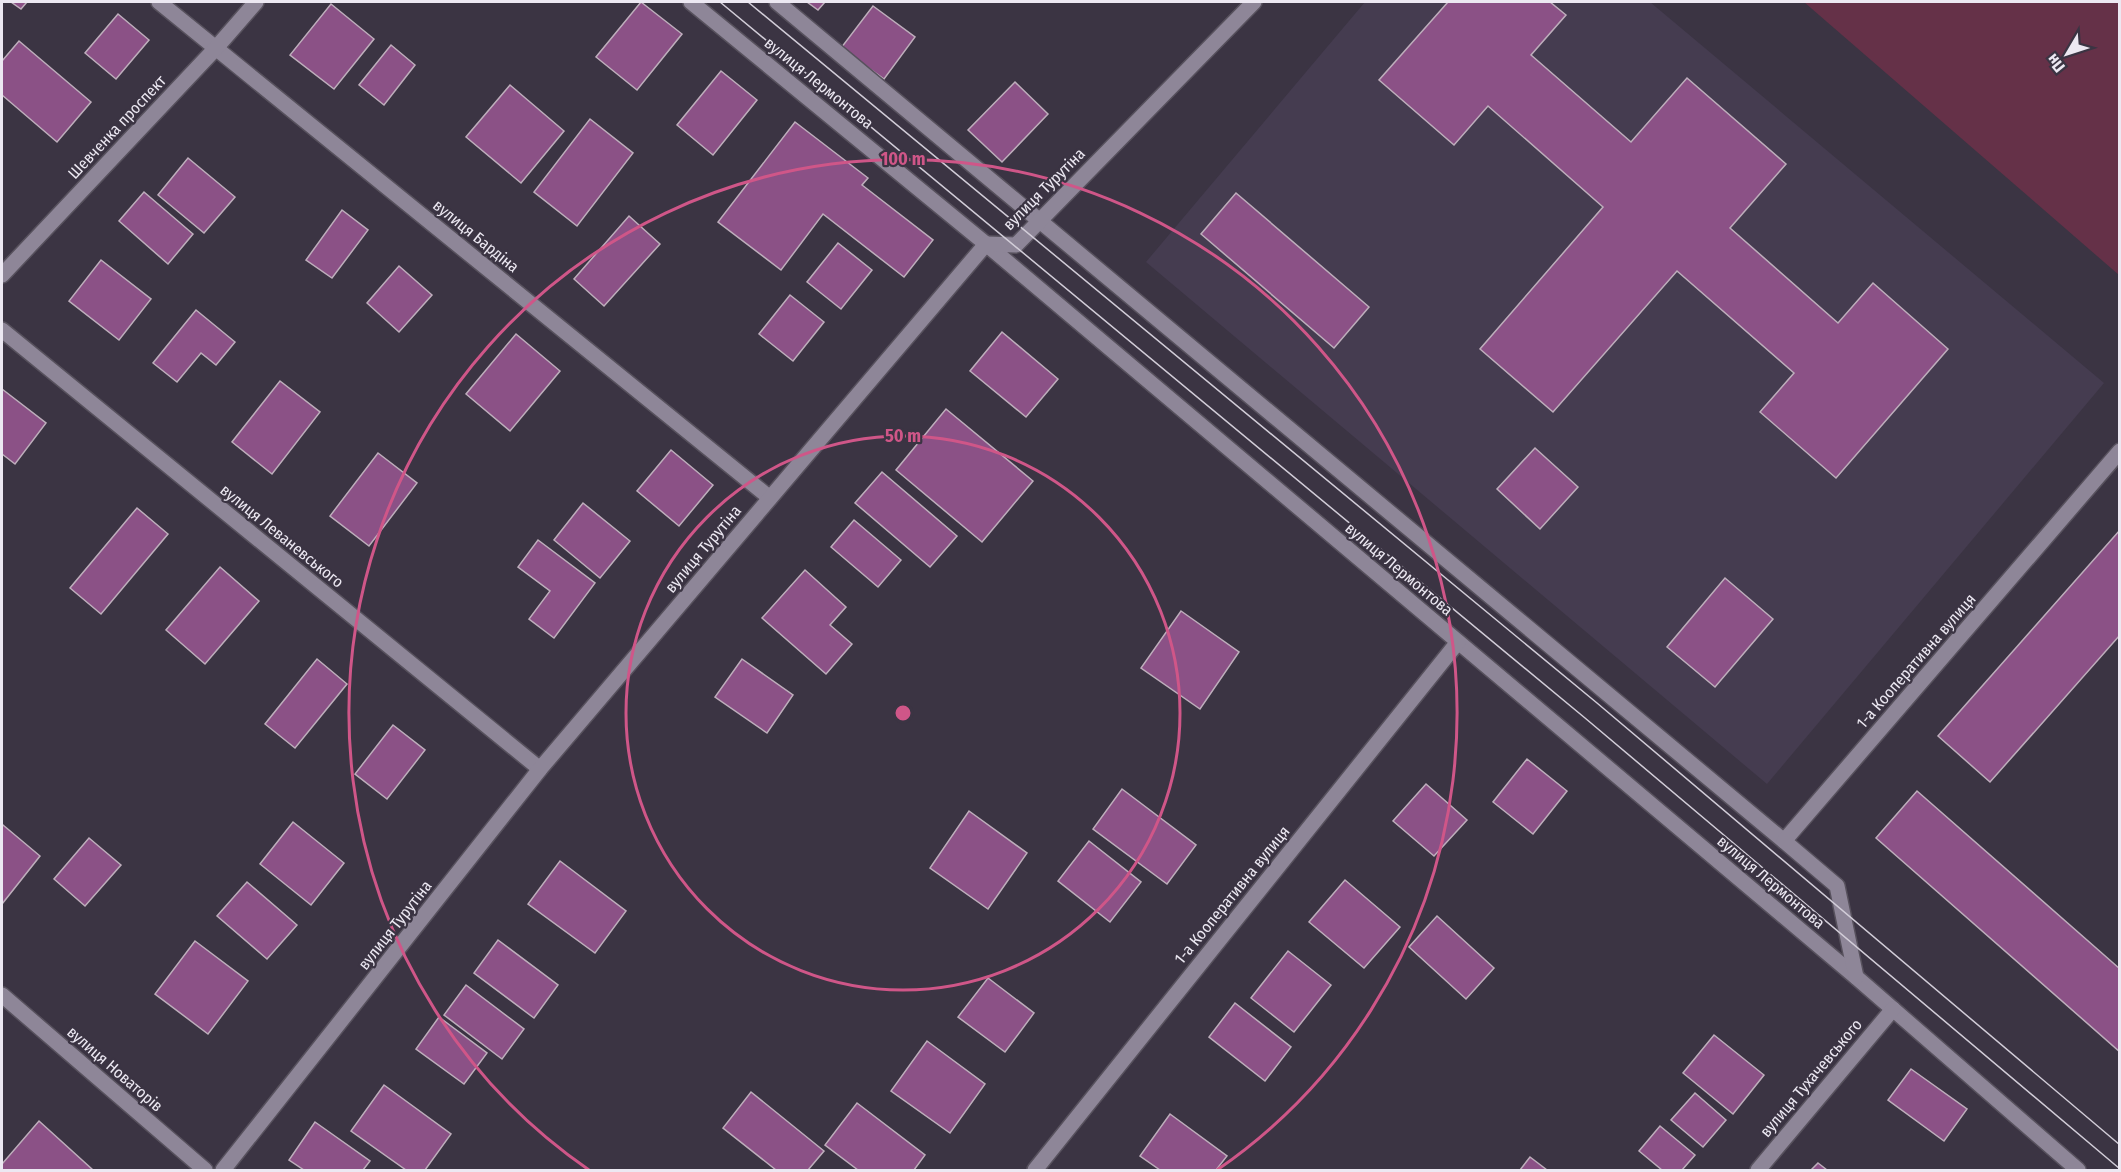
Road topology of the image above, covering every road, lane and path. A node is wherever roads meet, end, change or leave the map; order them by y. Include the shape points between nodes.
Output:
1 (159, 2) edge
2 (256, 2) edge
3 (691, 2) edge
4 (777, 2) edge
5 (1254, 2) edge
6 (216, 48) junction
7 (1040, 220) junction
8 (986, 244) junction
9 (2, 275) edge
10 (2, 330) edge
11 (2120, 451) edge
12 (770, 498) junction
13 (1458, 642) junction
14 (540, 769) junction
15 (1784, 841) junction
16 (1856, 977) junction
17 (2, 994) edge
18 (1893, 1009) junction
19 (205, 1170) edge
20 (224, 1170) edge
21 (1035, 1170) edge
22 (1758, 1170) edge
23 (2078, 1170) edge

1 - 6 street, вулиця Бардіна
2 - 6 street, Шевченка проспект
3 - 8 street, вулиця Лермонтова
4 - 7 street
5 - 7 street, вулиця Турутіна
6 - 9 street, Шевченка проспект
6 - 12 street, вулиця Бардіна
7 - 8 street, вулиця Турутіна via 1016,245
7 - 15 street
8 - 12 street, вулиця Турутіна
8 - 13 street, вулиця Лермонтова
10 - 14 street, вулиця Леваневського
11 - 15 street, 1-а Кооперативна вулиця
12 - 14 street, вулиця Турутіна
13 - 16 street, вулиця Лермонтова
13 - 21 street, 1-а Кооперативна вулиця
14 - 20 street, вулиця Турутіна
15 - 16 street via 1837,886
16 - 18 street, вулиця Лермонтова
17 - 19 street, вулиця Новаторів
18 - 22 street, вулиця Тухачевського
18 - 23 street, вулиця Лермонтова

